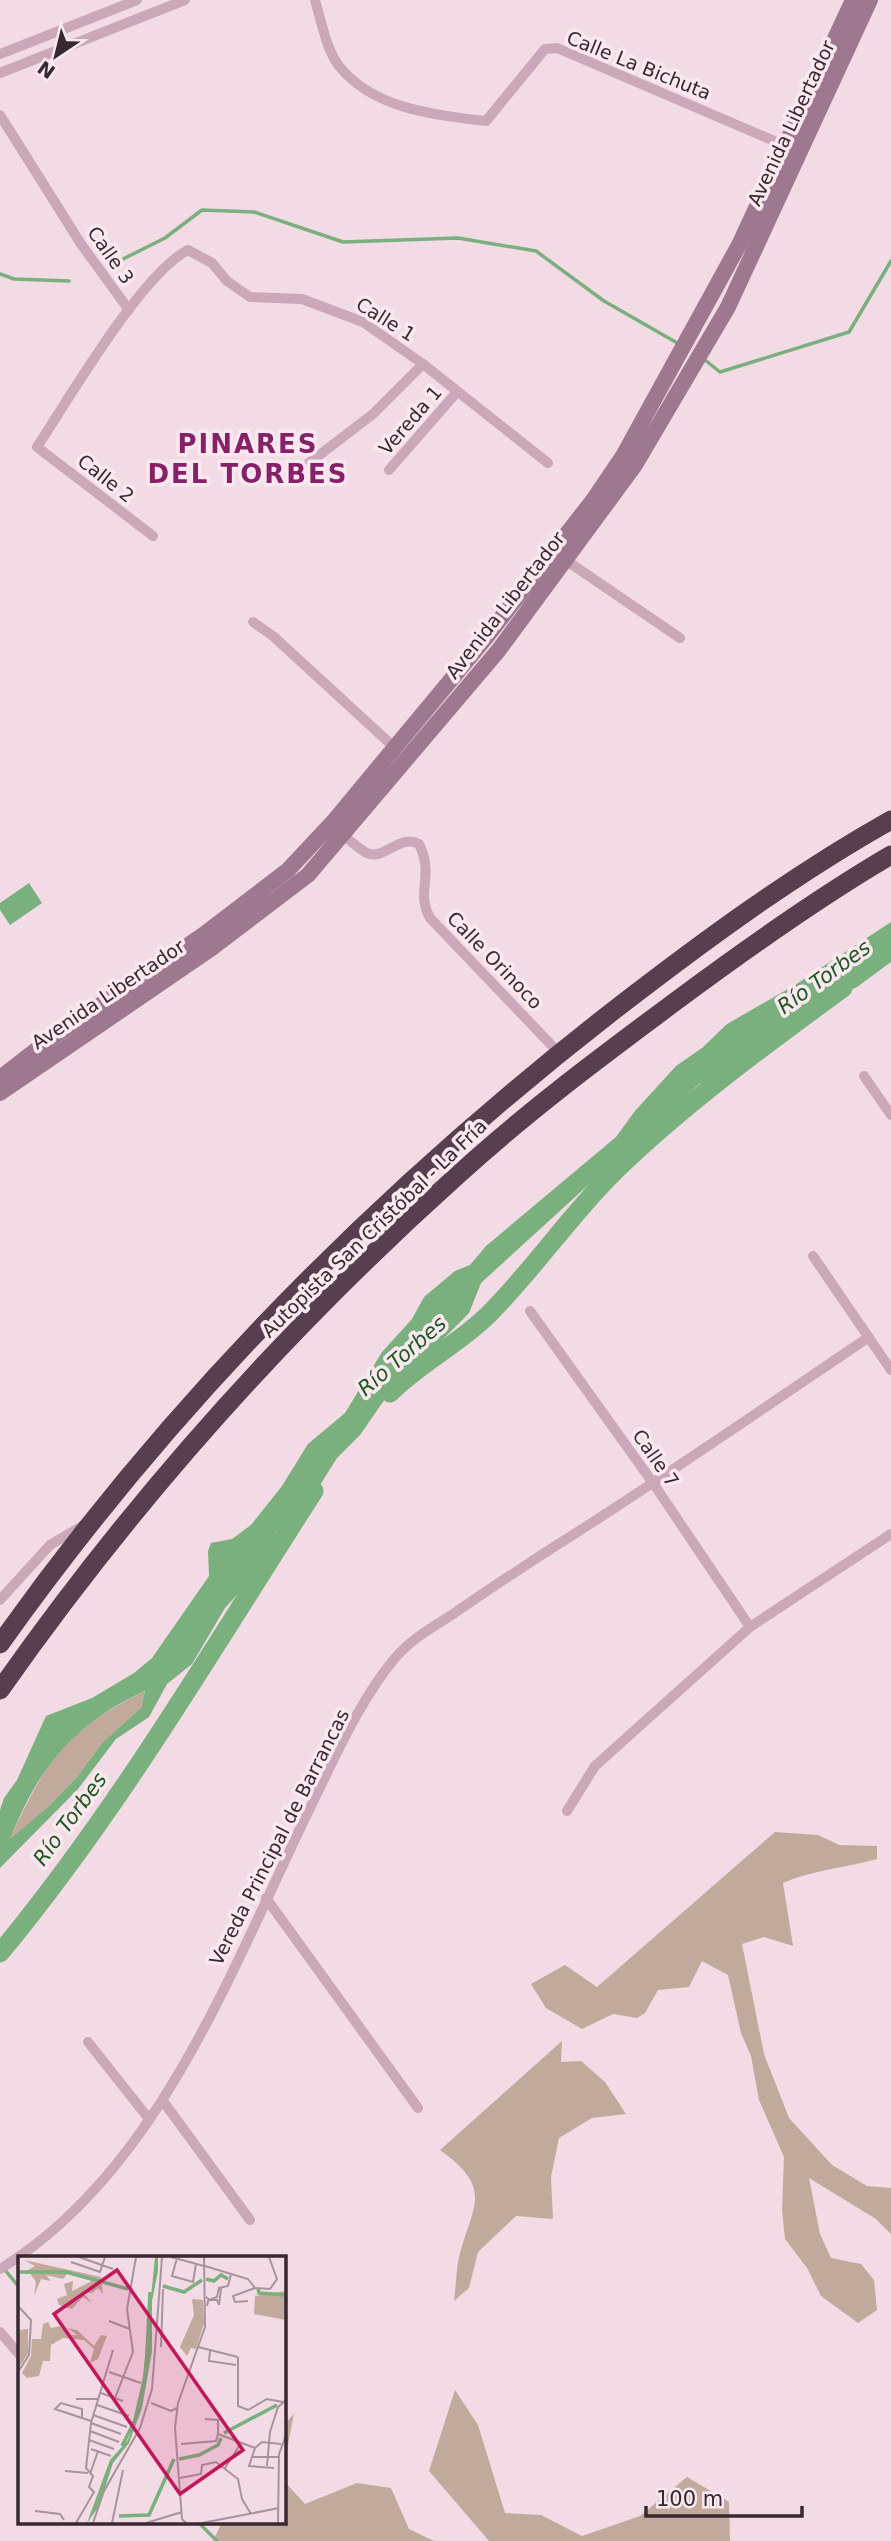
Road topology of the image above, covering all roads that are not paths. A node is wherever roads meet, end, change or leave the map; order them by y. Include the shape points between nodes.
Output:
1 (137, 0) edge
2 (186, 0) edge
3 (315, 0) edge
4 (853, 0) edge
5 (870, 0) edge
6 (0, 54) edge
7 (0, 73) edge
8 (0, 115) edge
9 (786, 146) junction
10 (129, 310) junction
11 (423, 364) junction
12 (457, 392) junction
13 (37, 447) joint
14 (309, 463) dead end
15 (548, 463) dead end
16 (389, 470) dead end
17 (153, 536) dead end
18 (560, 556) junction
19 (253, 622) dead end
20 (680, 638) dead end
21 (395, 748) junction
22 (891, 820) edge
23 (344, 836) junction
24 (891, 855) edge
25 (559, 1053) junction
26 (864, 1076) dead end
27 (0, 1078) edge
28 (0, 1093) edge
29 (891, 1115) edge
30 (813, 1256) dead end
31 (530, 1311) dead end
32 (869, 1337) junction
33 (891, 1370) edge
34 (653, 1483) junction
35 (92, 1520) junction
36 (891, 1534) edge
37 (0, 1600) edge
38 (750, 1627) junction
39 (0, 1644) edge
40 (0, 1690) edge
41 (568, 1811) dead end
42 (266, 1898) junction
43 (88, 2042) dead end
44 (163, 2101) junction
45 (418, 2108) dead end
46 (149, 2119) junction
47 (250, 2220) dead end
48 (37, 2246) junction
49 (21, 2256) edge
50 (44, 2256) edge
51 (18, 2258) edge
52 (0, 2269) edge
53 (0, 2332) edge
54 (18, 2353) edge

1 - 6 street
2 - 7 street
3 - 9 street, Calle La Bichuta via 338,65 386,101 486,121 545,49 557,48
4 - 9 main road, Avenida Libertador
5 - 18 main road, Avenida Libertador via 728,307 635,465
8 - 10 street, Calle 3 via 81,244
9 - 18 main road, Avenida Libertador via 734,256 671,372
10 - 11 street, Calle 1 via 169,264 188,250 212,263 250,297 302,299 334,309 363,322
10 - 13 street, Calle 3
11 - 12 street, Calle 1
11 - 14 street via 373,414
12 - 15 street, Calle 1
12 - 16 street, Vereda 1
13 - 17 street, Calle 2
18 - 20 street
18 - 21 main road, Avenida Libertador
18 - 23 main road, Avenida Libertador via 498,651
19 - 21 street
21 - 27 main road, Avenida Libertador via 288,870
22 - 25 highway, Autopista San Cristóbal - La Fría via 736,921
23 - 25 street, Calle Orinoco via 368,854 405,840 419,844 428,867 424,906 430,918
23 - 28 main road, Avenida Libertador via 308,875 212,948
24 - 40 highway, Autopista San Cristóbal - La Fría via 737,954 607,1051 458,1174 261,1368 148,1498
25 - 35 highway, Autopista San Cristóbal - La Fría via 364,1223 184,1410
26 - 29 street
30 - 32 street
31 - 34 street, Calle 7
32 - 33 street
32 - 34 street, Vereda Principal de Barrancas
34 - 38 street, Calle 7
34 - 42 street, Vereda Principal de Barrancas via 416,1639 393,1660 325,1777
35 - 37 street via 50,1545
35 - 39 highway, Autopista San Cristóbal - La Fría
36 - 38 street
38 - 41 street via 595,1766
42 - 44 street, Vereda Principal de Barrancas
42 - 45 street
43 - 46 street
44 - 46 street, Vereda Principal de Barrancas
44 - 47 street
46 - 48 street, Vereda Principal de Barrancas via 77,2211
48 - 49 street, Vereda Principal de Barrancas
48 - 50 street
51 - 52 street, Vereda Principal de Barrancas
53 - 54 street

